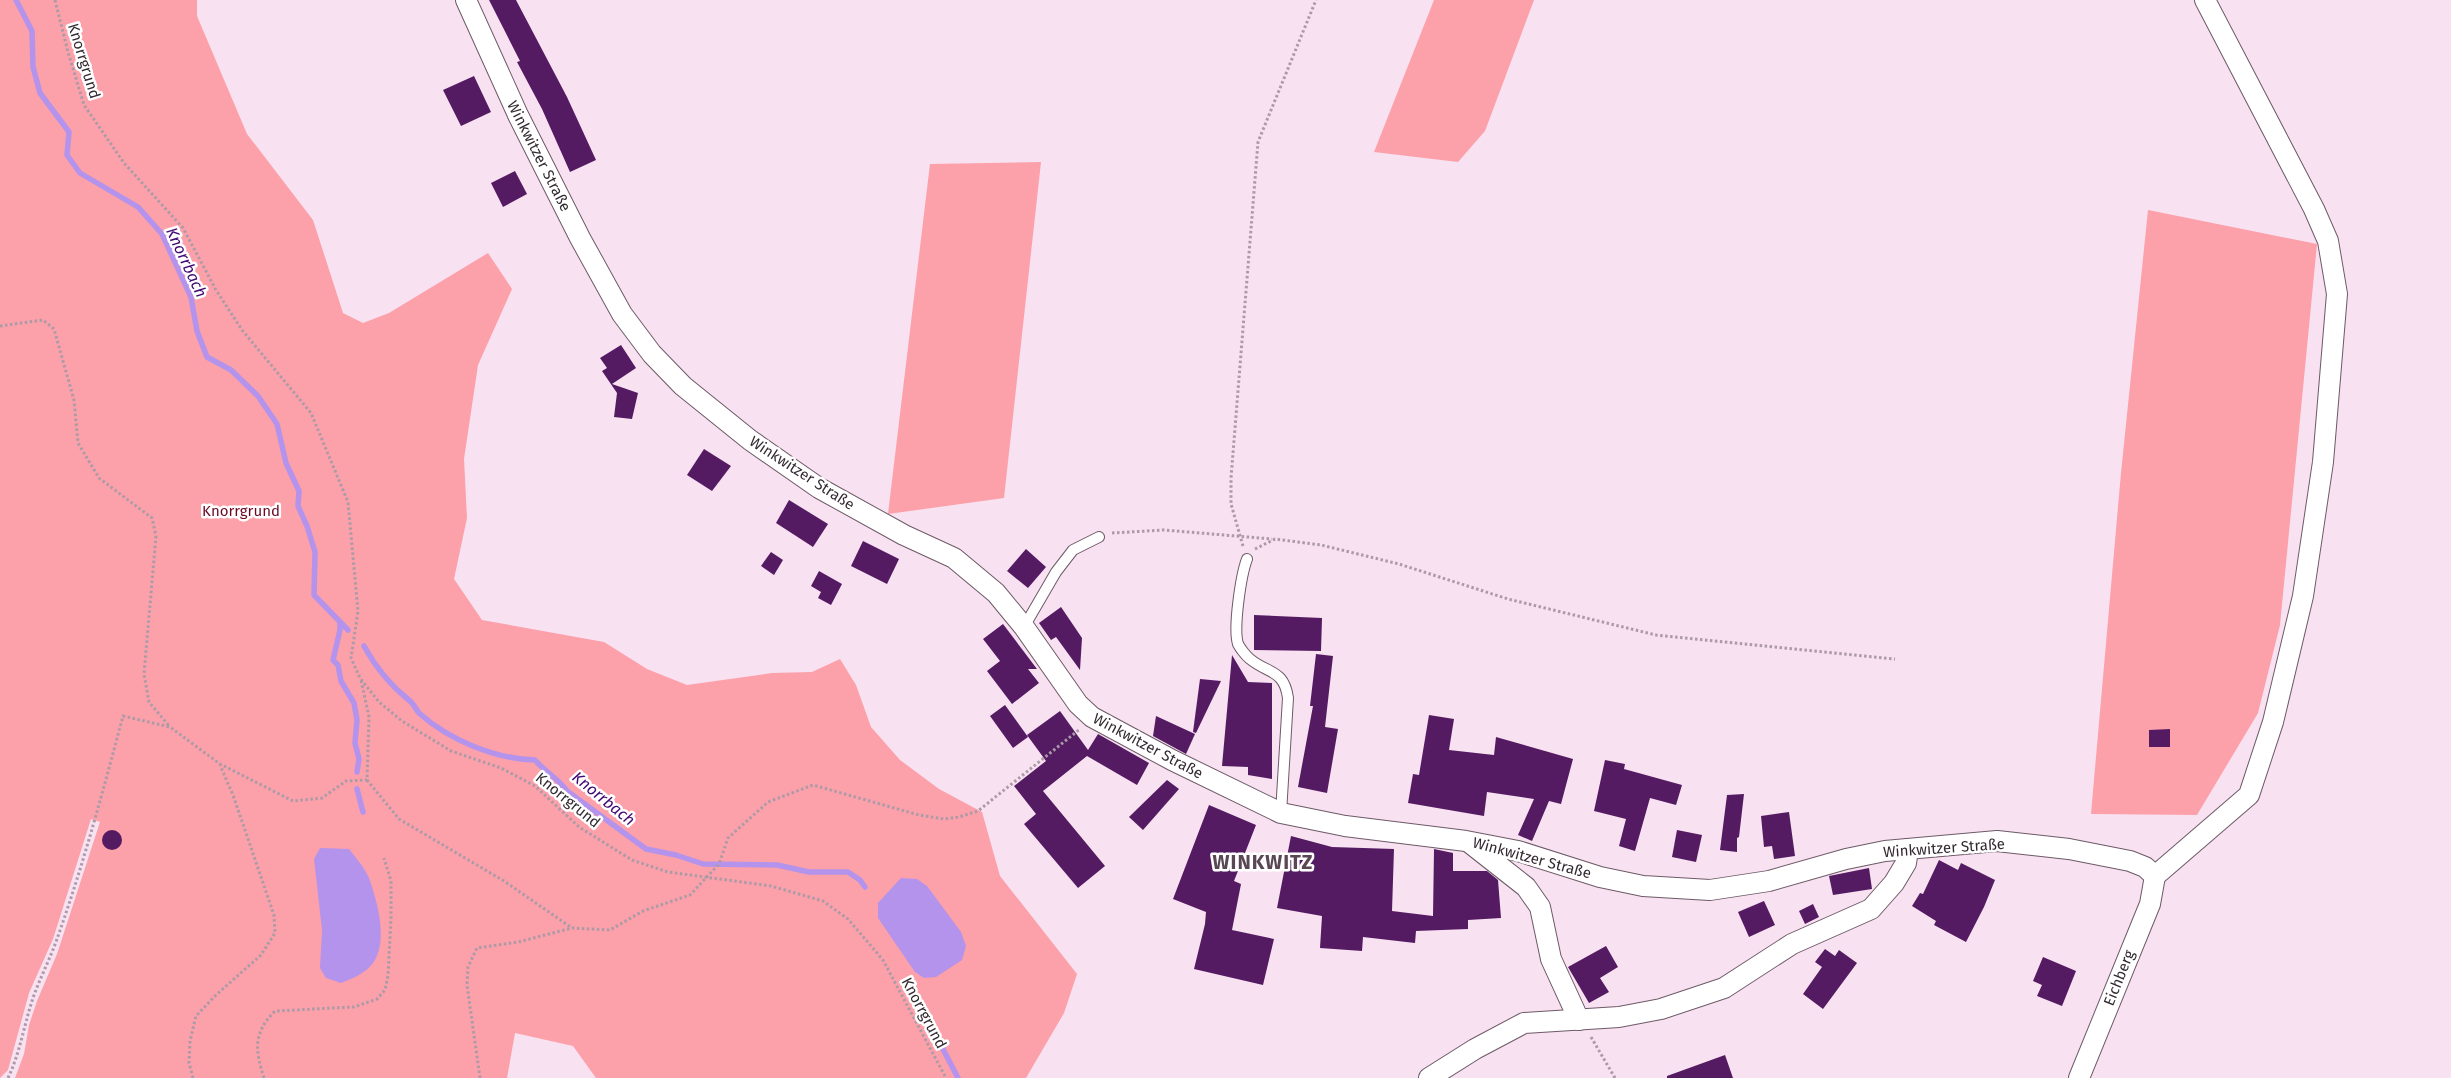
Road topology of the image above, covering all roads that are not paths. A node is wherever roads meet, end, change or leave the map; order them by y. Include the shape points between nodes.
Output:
1 (466, 0) edge
2 (2209, 1) edge
3 (1100, 537) road end
4 (1247, 559) road end
5 (1024, 627) junction
6 (1281, 814) junction
7 (1466, 840) junction
8 (1908, 849) junction
9 (2155, 876) junction
10 (1579, 1020) junction
11 (1429, 1078) edge
12 (2079, 1078) edge

1 - 5 street, Winkwitzer Straße via 518,115 580,238 622,314 652,354 683,386 735,428 819,488 954,558 996,594
2 - 9 street via 2328,241 2337,294 2323,462 2303,596 2273,722 2249,794
3 - 5 lane via 1073,550 1056,572
4 - 6 lane via 1240,588 1238,644 1249,658 1282,678 1287,687
5 - 6 street, Winkwitzer Straße via 1078,704 1092,718
6 - 7 street, Winkwitzer Straße via 1345,826
7 - 8 street, Winkwitzer Straße via 1643,886 1710,890 1769,881 1846,859
7 - 10 street via 1526,887 1540,907 1551,959
8 - 9 street, Winkwitzer Straße via 1997,841 2069,849 2130,861 2145,867
8 - 10 street via 1906,863 1894,883 1872,908 1792,944 1724,988 1661,1009
9 - 12 street, Eichberg via 2150,904
10 - 11 street via 1524,1023

